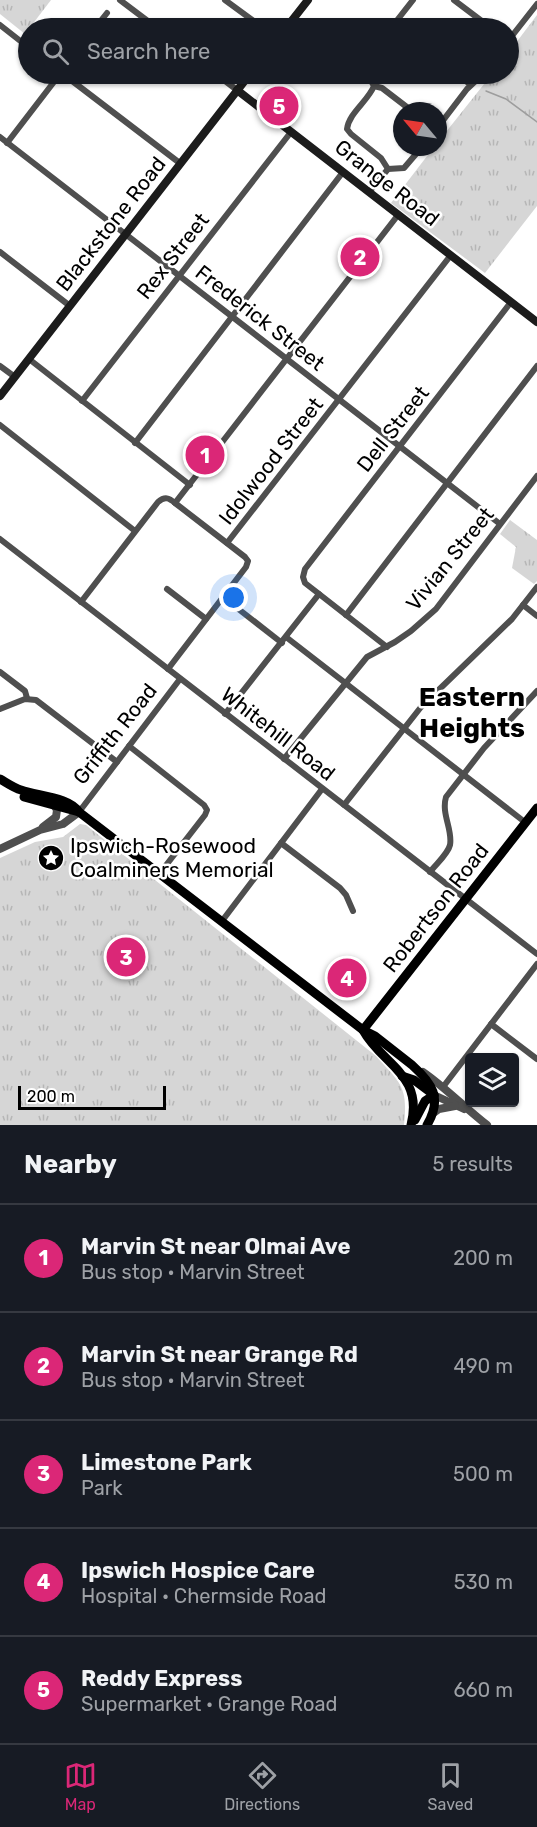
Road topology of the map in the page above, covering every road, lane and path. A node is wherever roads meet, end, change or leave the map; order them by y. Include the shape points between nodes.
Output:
1 (120, 0) edge
2 (225, 0) edge
3 (308, 0) edge
4 (413, 0) edge
5 (454, 0) edge
6 (537, 4) edge
7 (107, 13) dead end
8 (103, 18) edge
9 (144, 18) edge
10 (249, 18) edge
11 (294, 18) edge
12 (400, 18) edge
13 (478, 18) edge
14 (0, 25) edge
15 (519, 27) edge
16 (18, 39) edge
17 (54, 84) edge
18 (75, 84) edge
19 (229, 84) edge
20 (242, 84) edge
21 (470, 84) edge
22 (374, 86) joint
23 (237, 90) junction
24 (400, 102) edge
25 (447, 115) edge
26 (291, 132) junction
27 (0, 137) edge
28 (7, 143) junction
29 (414, 156) edge
30 (181, 164) junction
31 (387, 169) junction
32 (343, 172) junction
33 (369, 192) junction
34 (398, 214) junction
35 (126, 235) junction
36 (0, 252) edge
37 (451, 255) junction
38 (179, 276) junction
39 (511, 302) junction
40 (70, 306) junction
41 (232, 317) junction
42 (537, 322) edge
43 (29, 359) junction
44 (286, 359) junction
45 (0, 366) edge
46 (537, 366) edge
47 (15, 377) junction
48 (0, 396) edge
49 (339, 400) junction
50 (82, 401) junction
51 (0, 425) edge
52 (135, 443) junction
53 (400, 447) junction
54 (537, 476) edge
55 (447, 483) junction
56 (189, 485) junction
57 (176, 503) junction
58 (500, 524) junction
59 (135, 531) junction
60 (0, 539) edge
61 (227, 543) junction
62 (537, 587) edge
63 (167, 589) dead end
64 (319, 594) junction
65 (223, 597) junction
66 (81, 602) junction
67 (523, 605) junction
68 (346, 615) junction
69 (537, 616) edge
70 (206, 619) junction
71 (284, 640) junction
72 (387, 647) junction
73 (168, 669) junction
74 (0, 672) edge
75 (180, 679) junction
76 (345, 683) junction
77 (537, 691) edge
78 (27, 699) junction
79 (0, 709) edge
80 (225, 714) junction
81 (404, 729) junction
82 (129, 746) junction
83 (284, 759) junction
84 (117, 762) junction
85 (464, 775) junction
86 (0, 779) edge
87 (0, 786) edge
88 (322, 789) junction
89 (54, 805) junction
90 (344, 805) junction
91 (537, 808) edge
92 (80, 812) junction
93 (526, 823) junction
94 (40, 830) junction
95 (26, 836) junction
96 (281, 843) junction
97 (0, 849) edge
98 (430, 872) junction
99 (160, 873) junction
100 (466, 900) junction
101 (353, 911) dead end
102 (222, 921) junction
103 (537, 954) edge
104 (537, 964) edge
105 (491, 1024) junction
106 (363, 1030) junction
107 (537, 1059) edge
108 (412, 1065) junction
109 (402, 1075) junction
110 (443, 1087) junction
111 (434, 1095) junction
112 (459, 1105) junction
113 (432, 1114) junction
114 (412, 1125) edge
115 (427, 1125) edge
116 (487, 1125) edge

1 - 9 street
2 - 10 street
3 - 11 main road
4 - 12 street
5 - 13 street
6 - 15 street
7 - 8 street
14 - 16 street
17 - 28 street
18 - 30 street
19 - 23 street, Grange Road
20 - 23 main road, Blackstone Road
21 - 25 street
22 - 24 street
22 - 31 street via 347,129 381,158
23 - 26 main road, Grange Road
23 - 30 main road, Blackstone Road
26 - 32 main road, Grange Road
26 - 38 street, Rex Street
27 - 28 street, Frederick Street
28 - 35 street, Frederick Street
29 - 31 street via 404,168
30 - 35 main road, Blackstone Road
31 - 33 street
32 - 33 main road, Grange Road
32 - 41 street
33 - 34 main road, Grange Road
34 - 37 main road, Grange Road
34 - 44 street
35 - 38 street, Frederick Street
35 - 40 main road, Blackstone Road
36 - 40 street
37 - 39 main road, Grange Road
37 - 49 street, Idolwood Street
38 - 41 street, Frederick Street
38 - 50 street, Rex Street
39 - 42 main road, Grange Road
39 - 53 street, Dell Street
40 - 43 main road, Blackstone Road
41 - 44 street, Frederick Street
41 - 52 street
43 - 47 main road, Blackstone Road
43 - 50 street
44 - 49 street, Frederick Street
44 - 56 street
45 - 47 street
46 - 55 street
47 - 48 main road, Blackstone Road
49 - 53 street, Frederick Street
49 - 61 street, Idolwood Street
50 - 52 street
51 - 59 street
52 - 56 street
53 - 55 street, Frederick Street
53 - 64 street, Dell Street via 305,569 305,583
54 - 58 street, Vivian Street
55 - 58 street, Frederick Street
55 - 68 street
56 - 57 street
57 - 59 street via 161,500
57 - 61 street
58 - 72 street, Vivian Street via 436,609
59 - 66 street
60 - 66 street, Whitehill Road
61 - 65 street via 248,561
62 - 67 street
63 - 70 street
64 - 68 street
64 - 71 street
65 - 70 street
65 - 71 street
66 - 73 street, Whitehill Road
67 - 69 street
67 - 81 street
68 - 72 street
70 - 73 street
71 - 76 street
71 - 80 street
72 - 76 street, Vivian Street via 367,657
73 - 75 street, Whitehill Road
74 - 78 street via 25,691
75 - 80 street, Whitehill Road
75 - 82 street, Griffith Road
76 - 81 street
76 - 83 street, Vivian Street
77 - 85 street
78 - 79 street
78 - 84 street via 38,701
80 - 83 street, Whitehill Road
81 - 85 street
81 - 90 street
82 - 84 street, Griffith Road
82 - 99 street via 207,810
83 - 88 street, Whitehill Road
84 - 92 street, Griffith Road
85 - 93 street
85 - 98 street via 446,797 444,806 449,848
86 - 92 main road via 22,790 70,803
87 - 89 main road via 16,795
88 - 90 street, Whitehill Road
88 - 96 street
89 - 92 main road
89 - 94 street via 56,817
90 - 98 street, Whitehill Road
91 - 93 main road, Robertson Road
92 - 94 street, Griffith Road via 63,824
92 - 95 street, Griffith Road via 66,828
92 - 99 main road
93 - 100 main road, Robertson Road
94 - 95 street, Griffith Road
95 - 97 street, Griffith Road
96 - 101 street via 340,888
96 - 102 street
98 - 100 street, Whitehill Road
99 - 102 main road
100 - 103 street, Whitehill Road
100 - 106 main road, Robertson Road
102 - 106 main road
104 - 105 street
105 - 107 street
105 - 110 street
106 - 108 main road
106 - 109 main road
108 - 110 street
108 - 111 main road via 428,1080
109 - 111 main road
109 - 114 main road via 413,1101
110 - 112 street
111 - 112 street
111 - 113 main road
111 - 114 main road
112 - 113 street via 439,1108
112 - 116 street
113 - 115 main road

